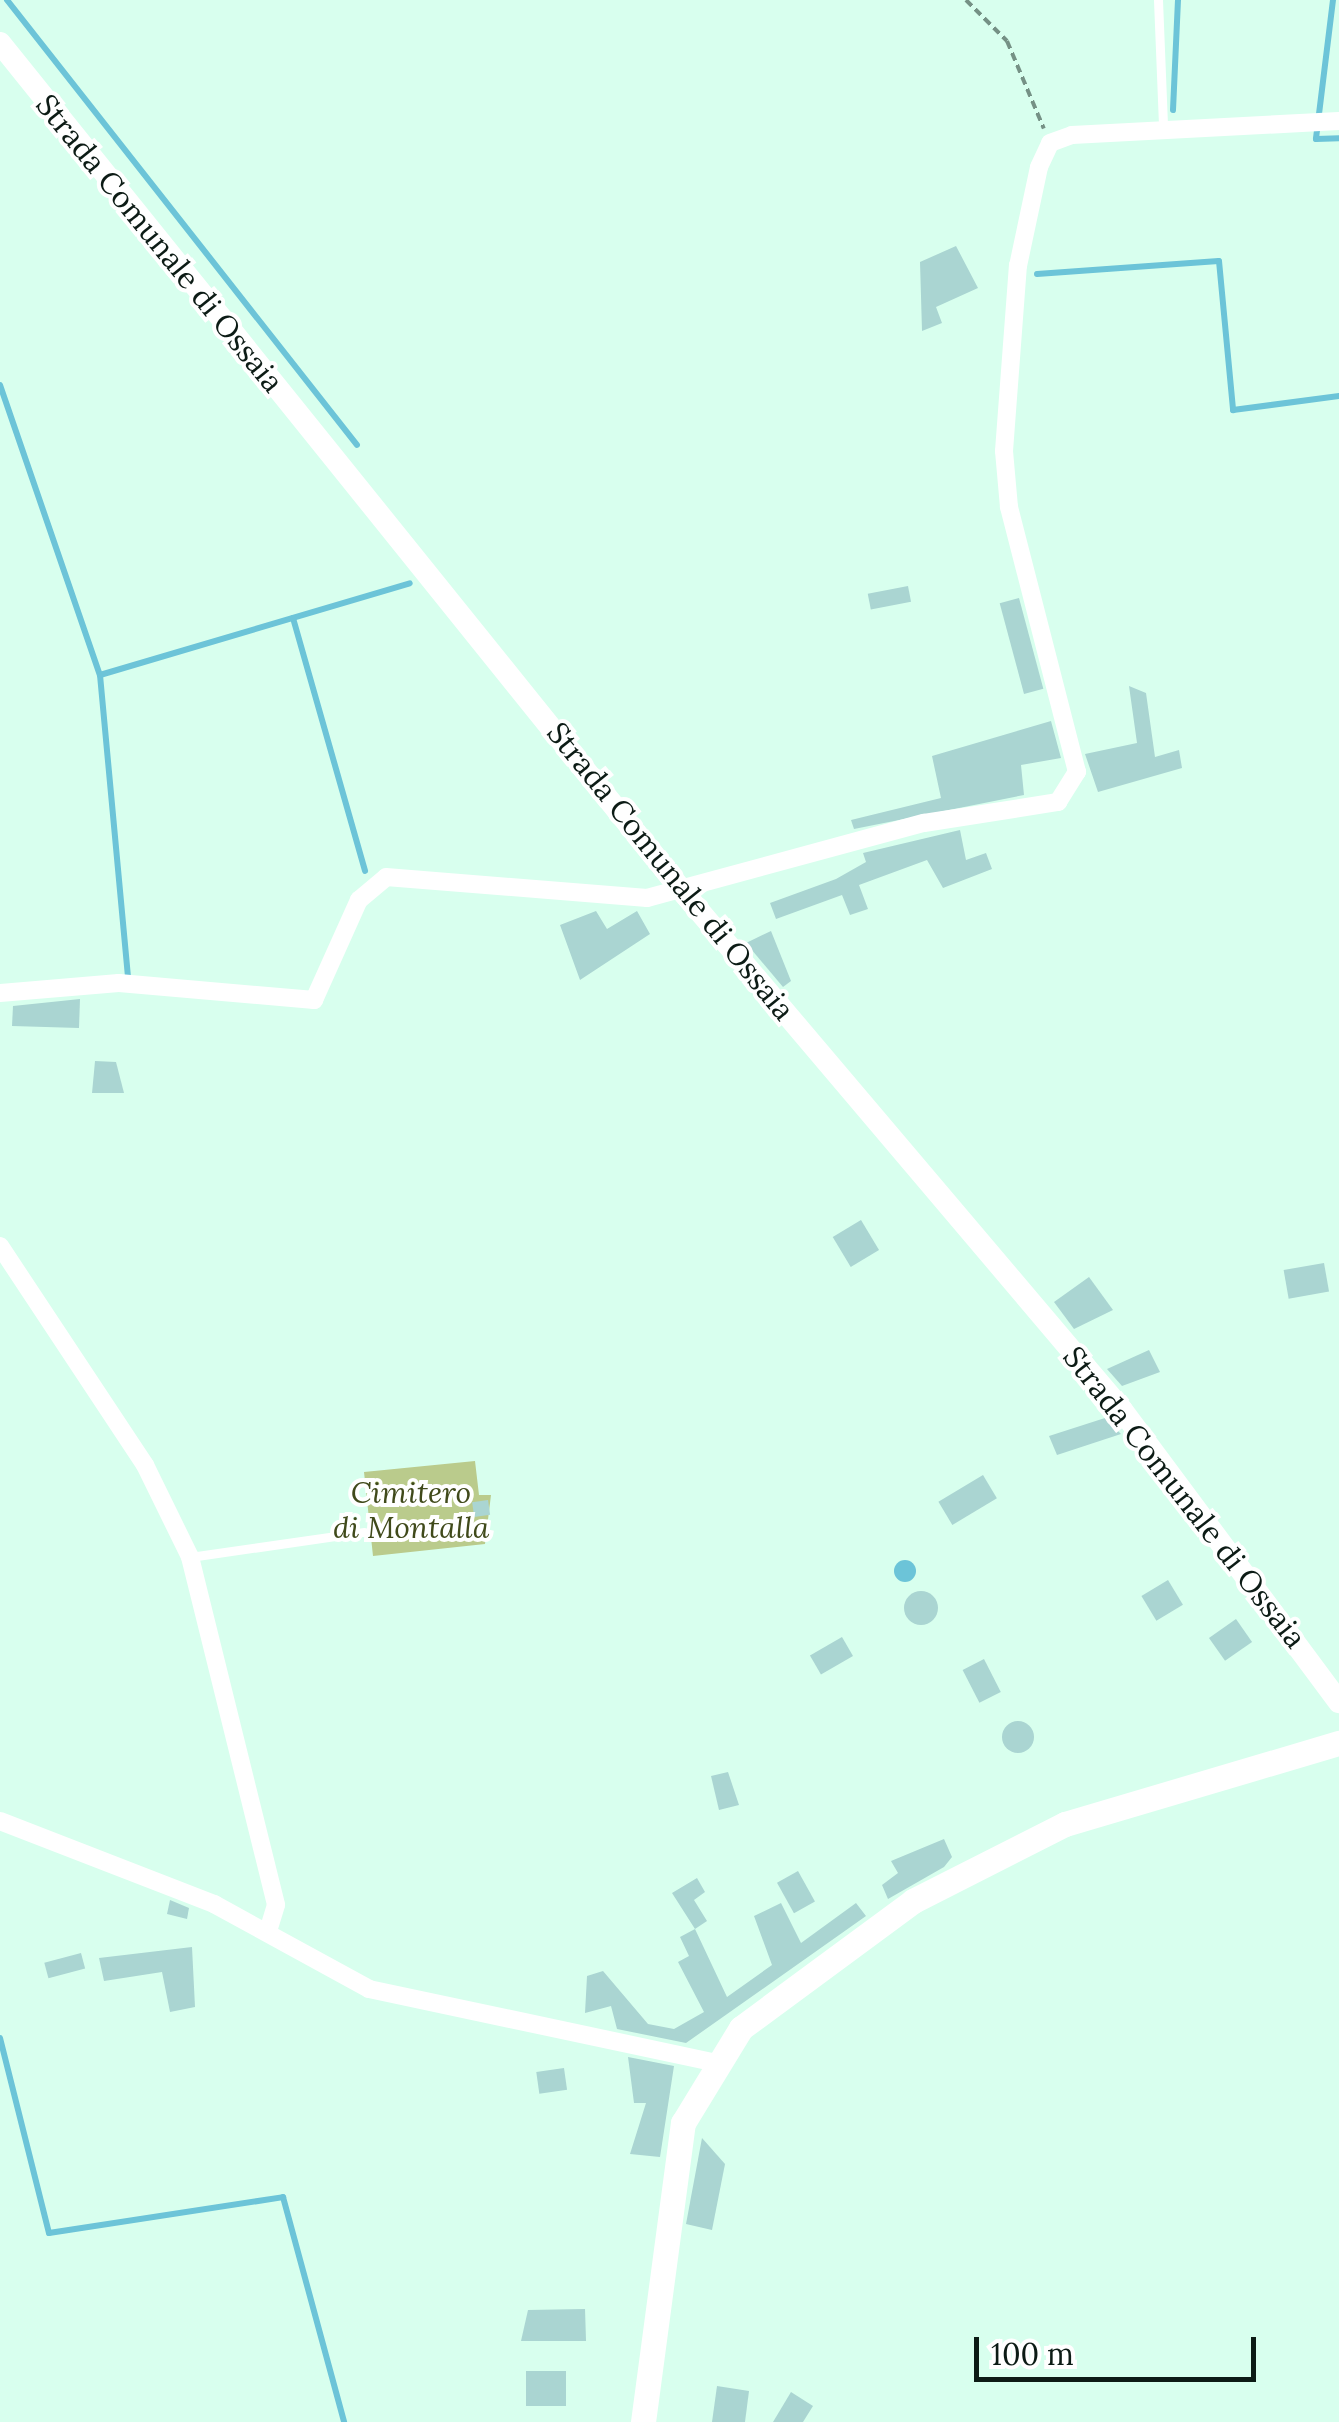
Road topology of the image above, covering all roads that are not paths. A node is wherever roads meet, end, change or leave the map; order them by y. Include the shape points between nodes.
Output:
1 (1158, 0) edge
2 (0, 43) edge
3 (1339, 121) edge
4 (1163, 126) junction
5 (684, 893) junction
6 (0, 993) edge
7 (0, 1246) edge
8 (364, 1532) dead end
9 (190, 1557) junction
10 (1339, 1702) edge
11 (1339, 1743) edge
12 (0, 1821) edge
13 (268, 1931) junction
14 (713, 2062) junction
15 (642, 2422) edge

1 - 4 lane
2 - 5 street, Strada Comunale di Ossaia
3 - 4 street
4 - 5 street via 1050,143 1018,266 1004,451 1010,508 1077,784 1037,809 924,823
5 - 6 street via 647,898 386,876 359,900 314,1000 118,984
5 - 10 street, Strada Comunale di Ossaia via 1122,1410
7 - 9 street via 145,1465
8 - 9 lane
9 - 13 street via 276,1905
11 - 14 main road via 1188,1781 1014,1850 913,1902 741,2028
12 - 13 street
13 - 14 street via 370,1989
14 - 15 main road via 683,2123

